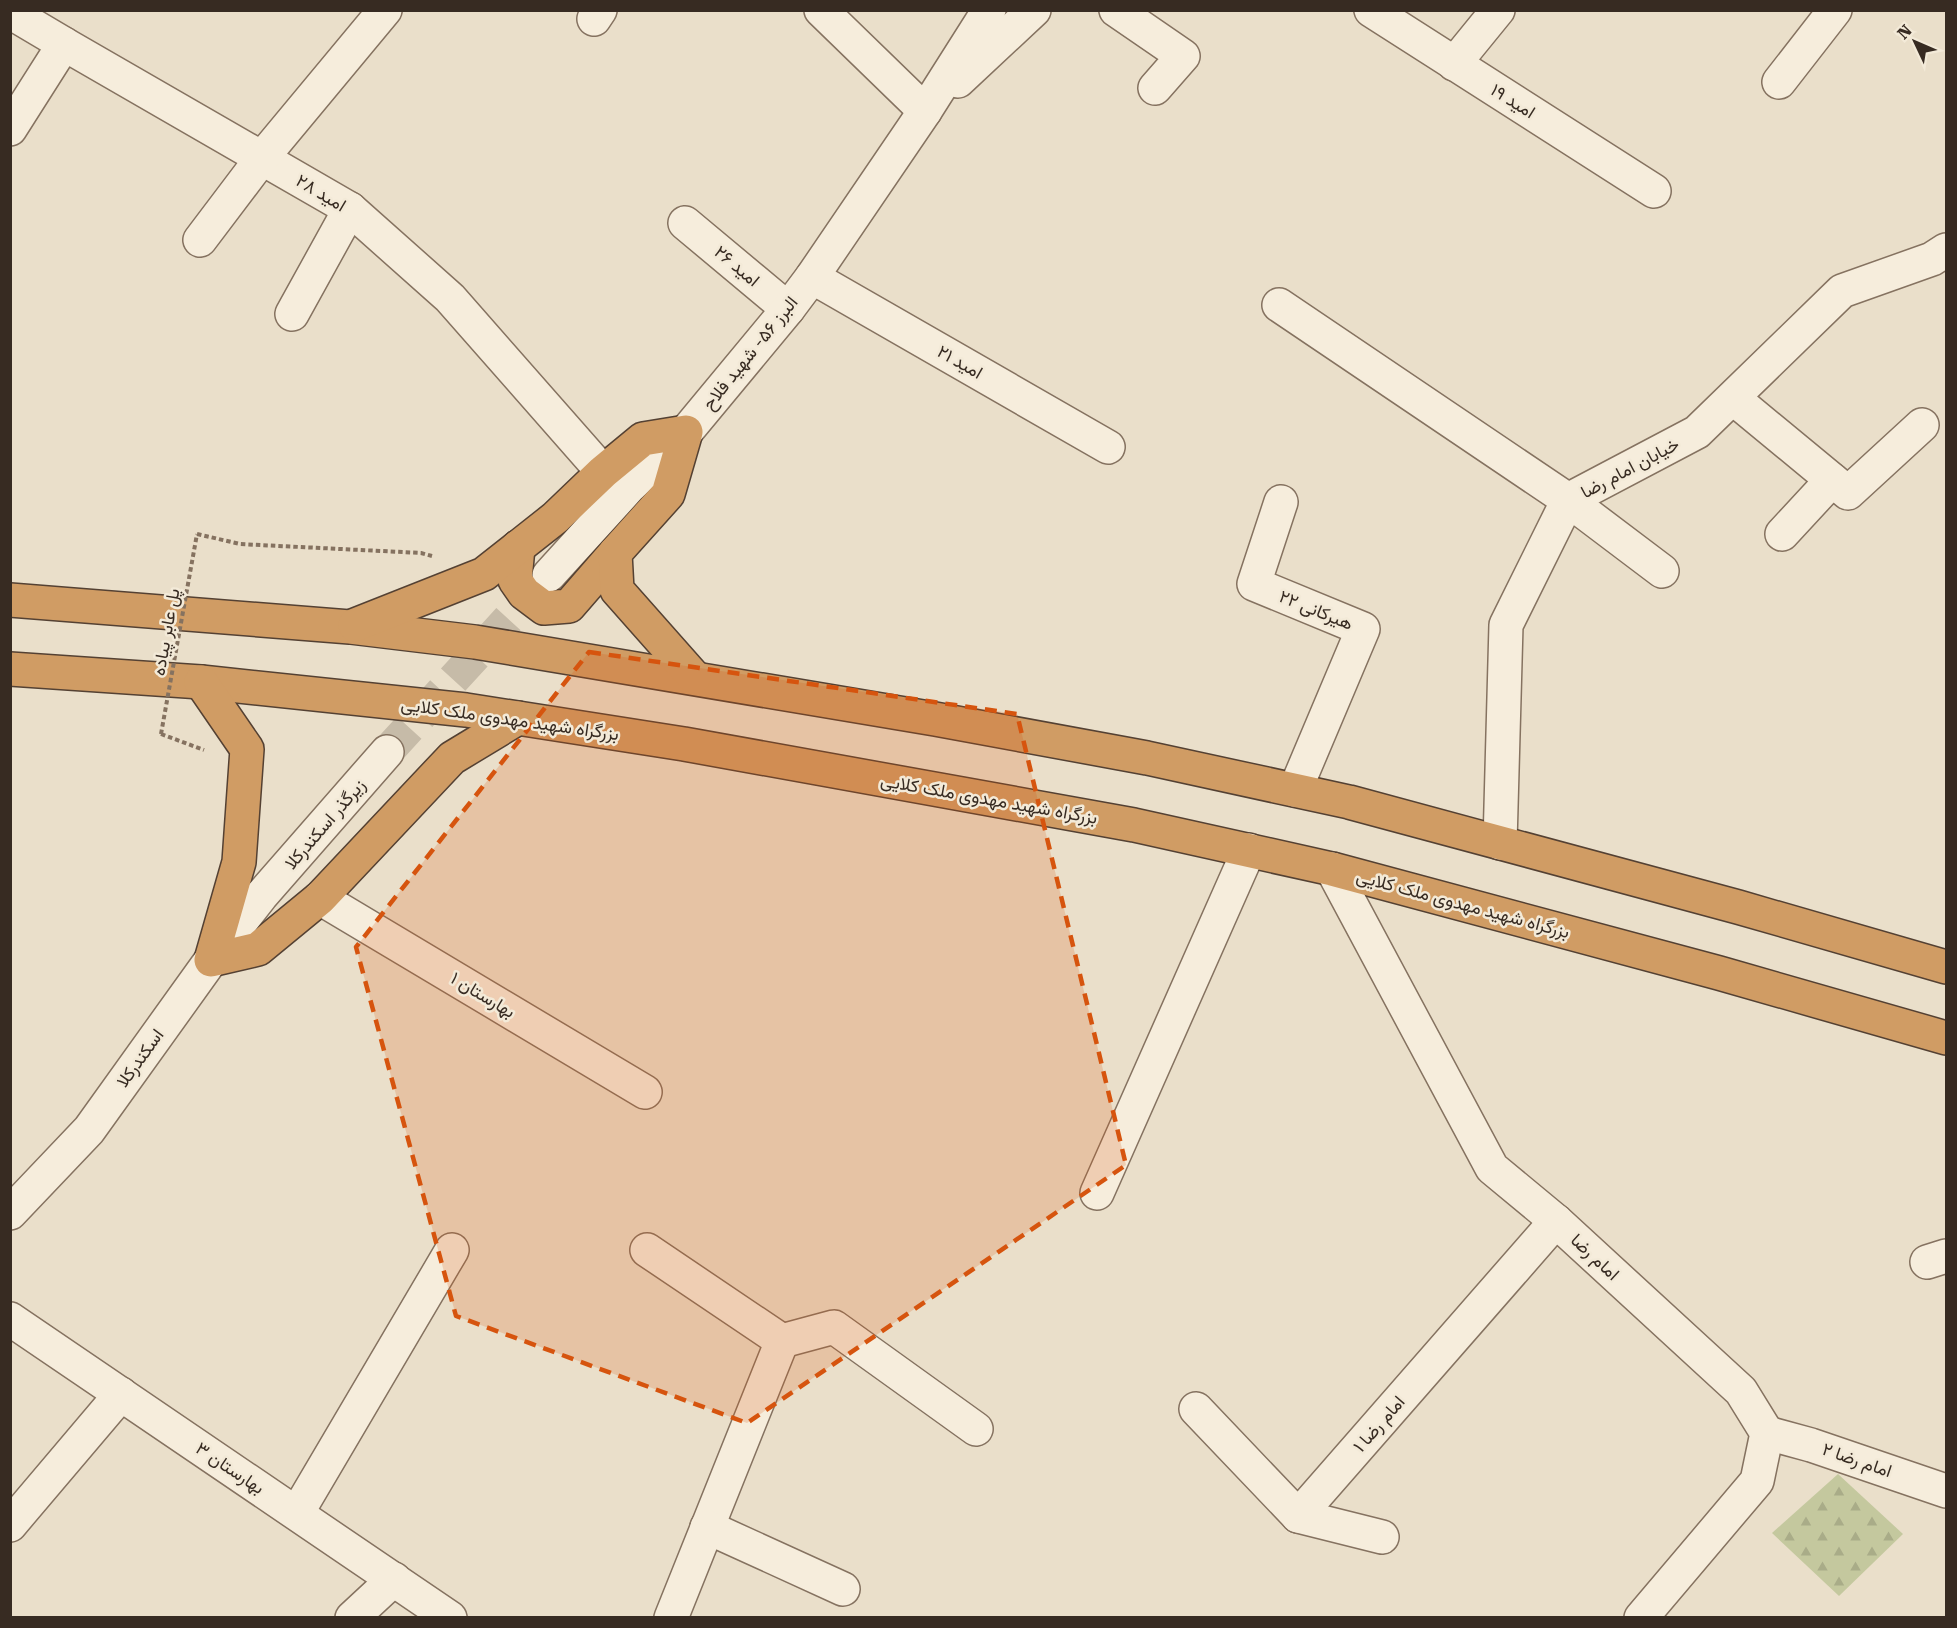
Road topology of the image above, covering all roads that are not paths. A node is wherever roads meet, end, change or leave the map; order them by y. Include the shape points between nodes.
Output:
1 (385, 10) edge
2 (821, 10) edge
3 (989, 10) edge
4 (1034, 10) edge
5 (1116, 10) edge
6 (1371, 10) edge
7 (1498, 10) edge
8 (1835, 10) edge
9 (10, 12) edge
10 (64, 44) junction
11 (1454, 64) junction
12 (1779, 82) dead end
13 (1155, 88) dead end
14 (925, 111) junction
15 (10, 129) edge
16 (262, 158) junction
17 (1654, 191) dead end
18 (350, 210) junction
19 (685, 224) dead end
20 (200, 240) dead end
21 (1942, 259) edge
22 (812, 277) junction
23 (1279, 305) dead end
24 (788, 309) junction
25 (292, 314) dead end
26 (1733, 398) junction
27 (1922, 425) dead end
28 (686, 432) junction
29 (1108, 447) dead end
30 (603, 472) junction
31 (1832, 480) junction
32 (1568, 500) junction
33 (1281, 501) dead end
34 (1782, 534) dead end
35 (518, 547) junction
36 (615, 553) junction
37 (1662, 571) dead end
38 (549, 575) tunnel mouth
39 (10, 600) edge
40 (350, 627) junction
41 (10, 669) edge
42 (694, 678) junction
43 (201, 682) junction
44 (518, 718) junction
45 (387, 752) tunnel mouth
46 (1295, 790) junction
47 (1500, 843) junction
48 (1249, 850) junction
49 (1332, 868) junction
50 (261, 896) joint
51 (320, 898) junction
52 (211, 960) junction
53 (1947, 967) edge
54 (1947, 1038) edge
55 (645, 1092) dead end
56 (1097, 1193) dead end
57 (10, 1214) edge
58 (1556, 1221) junction
59 (452, 1250) dead end
60 (647, 1250) dead end
61 (10, 1319) edge
62 (782, 1341) junction
63 (121, 1394) junction
64 (1196, 1409) dead end
65 (976, 1429) dead end
66 (1767, 1433) junction
67 (1947, 1491) edge
68 (297, 1513) junction
69 (1298, 1516) junction
70 (10, 1525) edge
71 (707, 1527) junction
72 (1382, 1537) dead end
73 (394, 1579) junction
74 (843, 1589) dead end
75 (352, 1617) edge
76 (450, 1617) edge
77 (671, 1617) edge
78 (1641, 1617) edge

1 - 16 street
2 - 14 street
3 - 14 street, البرز ۵۶- شهید فلاح
4 - 14 street, البرز ۵۶- شهید فلاح
5 - 13 street via 1183,56
6 - 11 street, امید ۱۹
7 - 11 street
8 - 12 street
9 - 10 street, امید ۲۸
10 - 15 street
10 - 16 street, امید ۲۸
11 - 17 street, امید ۱۹
14 - 22 street, البرز ۵۶- شهید فلاح
16 - 18 street, امید ۲۸
16 - 20 street
18 - 25 street
18 - 30 street, امید ۲۸ via 450,298
19 - 24 street, امید ۲۶
21 - 26 street, خیابان امام رضا via 1842,291
22 - 24 street, البرز ۵۶- شهید فلاح
22 - 29 street, امید ۲۱
23 - 32 street
24 - 28 street, البرز ۵۶- شهید فلاح
26 - 31 street
26 - 32 street, خیابان امام رضا via 1697,432
27 - 31 street via 1848,493
28 - 30 highway via 644,438
28 - 36 highway via 668,494
28 - 38 street, البرز ۵۶- شهید فلاح via 630,486
30 - 35 highway
31 - 34 street
32 - 37 street
32 - 47 street, خیابان امام رضا via 1506,625
33 - 46 street, هیرکانی ۲۲ via 1254,585 1363,629
35 - 36 highway via 516,580 524,593 544,608 569,606
35 - 40 highway via 484,574
36 - 42 highway via 617,590
39 - 40 highway
40 - 42 highway via 474,642
41 - 43 highway, بزرگراه شهید مهدوی ملک کلایی
42 - 46 highway via 1126,754
43 - 44 highway, بزرگراه شهید مهدوی ملک کلایی
43 - 52 highway via 247,748 239,862
44 - 48 highway, بزرگراه شهید مهدوی ملک کلایی via 923,786
44 - 51 highway via 452,758
45 - 50 street, زیرگذر اسکندرکلا
46 - 47 highway
47 - 53 highway
48 - 49 highway, بزرگراه شهید مهدوی ملک کلایی
48 - 56 street
49 - 54 highway, بزرگراه شهید مهدوی ملک کلایی
49 - 58 street, امام رضا via 1492,1168
50 - 52 street, اسکندرکلا
51 - 52 highway via 258,949
51 - 55 street, بهارستان ۱
52 - 57 street, اسکندرکلا via 89,1130
58 - 66 street, امام رضا via 1741,1391
58 - 69 street, امام رضا ۱
59 - 68 street
60 - 62 street
61 - 63 street, بهارستان ۳
62 - 65 street via 834,1327
62 - 71 street
63 - 68 street, بهارستان ۳
63 - 70 street
64 - 69 street
66 - 67 street, امام رضا ۲
66 - 78 street via 1757,1481
68 - 73 street, بهارستان ۳
69 - 72 street
71 - 74 street
71 - 77 street
73 - 75 street
73 - 76 street, بهارستان ۳

